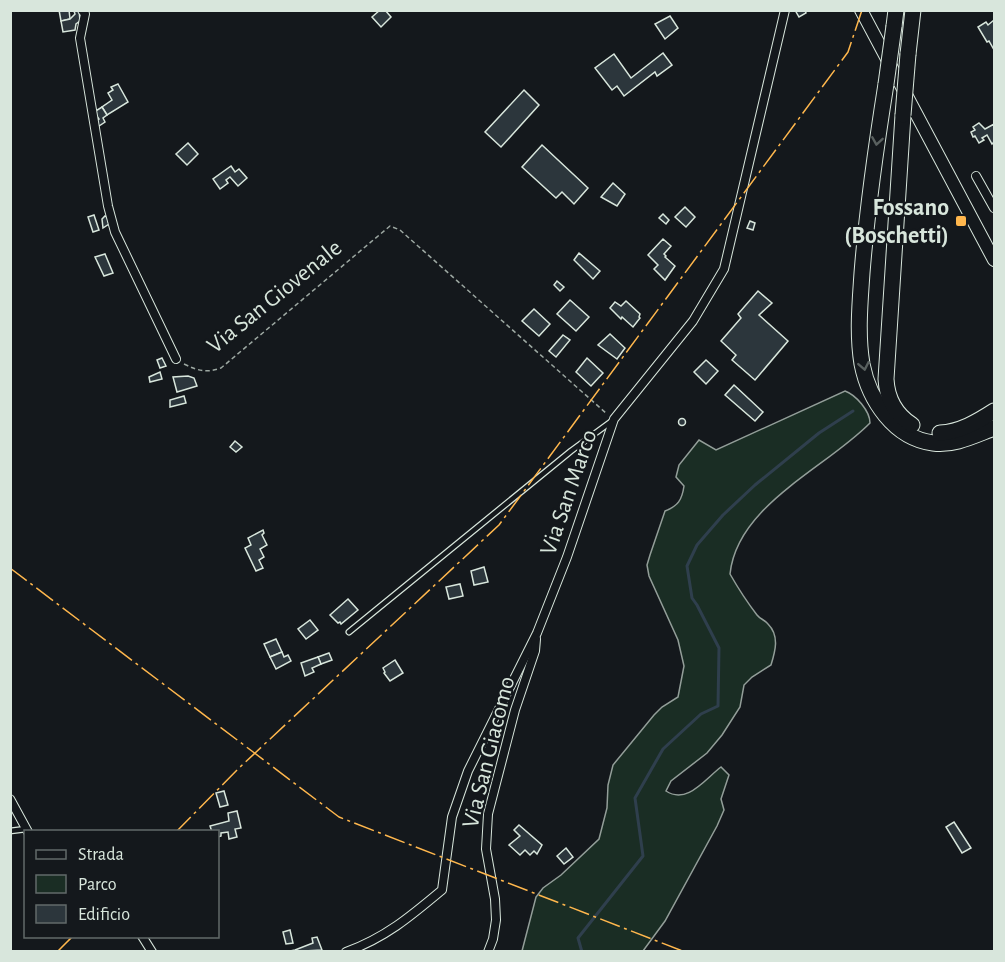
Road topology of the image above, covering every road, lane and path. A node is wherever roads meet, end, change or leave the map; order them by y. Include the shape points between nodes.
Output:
1 (82, 10) edge
2 (785, 10) edge
3 (861, 10) edge
4 (912, 10) edge
5 (895, 18) edge
6 (976, 176) dead end
7 (994, 208) edge
8 (994, 260) edge
9 (176, 359) joint
10 (994, 411) edge
11 (614, 419) junction
12 (994, 428) edge
13 (349, 632) dead end
14 (537, 633) junction
15 (10, 799) edge
16 (27, 830) edge
17 (143, 938) edge
18 (152, 951) edge
19 (346, 951) edge
20 (488, 951) edge

1 - 9 street, Via San Giovenale via 85,14 80,38 115,232
2 - 11 street, Via San Marco via 724,269 693,321
3 - 8 main road
4 - 10 highway, bridge via 887,392 893,407 908,422 934,434 957,430
5 -> 12 highway, bridge via 866,229 860,308 862,364 878,405 912,437 943,444
6 - 7 street
9 - 11 path, Via San Giovenale via 198,371 222,368 390,226 400,230
11 - 13 lane
11 - 14 street, Via San Marco
14 - 19 street, Via San Marco via 468,771 452,817 442,890 404,922 367,944
14 - 20 street, Via San Giacomo via 488,814 486,849 496,920
15 - 16 street
17 - 18 street

